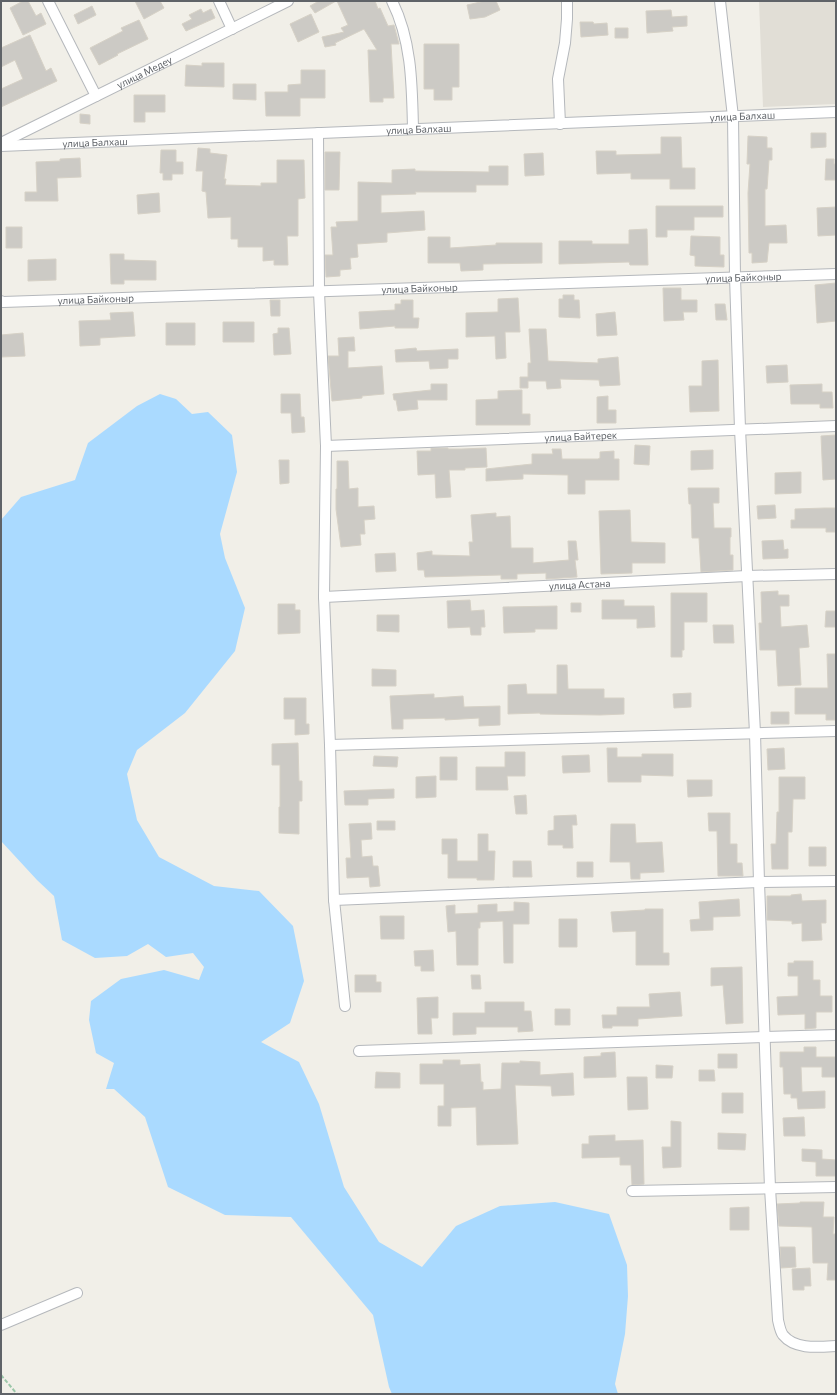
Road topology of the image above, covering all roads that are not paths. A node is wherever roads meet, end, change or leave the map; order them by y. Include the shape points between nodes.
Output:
1 (48, 1) edge
2 (219, 1) edge
3 (288, 1) edge
4 (392, 1) edge
5 (567, 1) edge
6 (720, 1) edge
7 (232, 29) junction
8 (96, 96) junction
9 (836, 112) edge
10 (733, 117) junction
11 (560, 124) junction
12 (413, 130) junction
13 (318, 133) junction
14 (1, 145) edge
15 (836, 274) edge
16 (735, 277) junction
17 (318, 292) junction
18 (2, 302) edge
19 (836, 426) edge
20 (740, 429) junction
21 (326, 446) junction
22 (836, 574) edge
23 (747, 576) junction
24 (324, 597) junction
25 (836, 731) edge
26 (755, 733) junction
27 (330, 746) junction
28 (836, 881) edge
29 (759, 882) junction
30 (334, 900) junction
31 (345, 1006) dead end
32 (836, 1035) edge
33 (765, 1037) junction
34 (359, 1051) dead end
35 (836, 1187) edge
36 (770, 1188) junction
37 (632, 1191) dead end
38 (77, 1293) dead end
39 (1, 1325) edge
40 (836, 1346) edge

1 - 8 street
2 - 7 street
3 - 7 street, улица Медеу
4 - 12 street via 407,45 412,80
5 - 11 street via 565,43 558,80
6 - 10 street
7 - 8 street, улица Медеу
8 - 14 street, улица Медеу
9 - 10 street, улица Балхаш
10 - 11 street, улица Балхаш
10 - 16 street
11 - 12 street, улица Балхаш
12 - 13 street, улица Балхаш
13 - 14 street, улица Балхаш
13 - 17 street
15 - 16 street, улица Байконыр
16 - 17 street, улица Байконыр
16 - 20 street
17 - 18 street, улица Байконыр
17 - 21 street
19 - 20 street, улица Байтерек
20 - 21 street, улица Байтерек
20 - 23 street
21 - 24 street
22 - 23 street, улица Астана
23 - 24 street, улица Астана
23 - 26 street
24 - 27 street
25 - 26 street
26 - 27 street
26 - 29 street
27 - 30 street
28 - 29 street
29 - 30 street
29 - 33 street
30 - 31 street
32 - 33 street
33 - 34 street
33 - 36 street
35 - 36 street
36 - 37 street
36 - 40 street via 778,1320 783,1334 794,1344 812,1347
38 - 39 street

